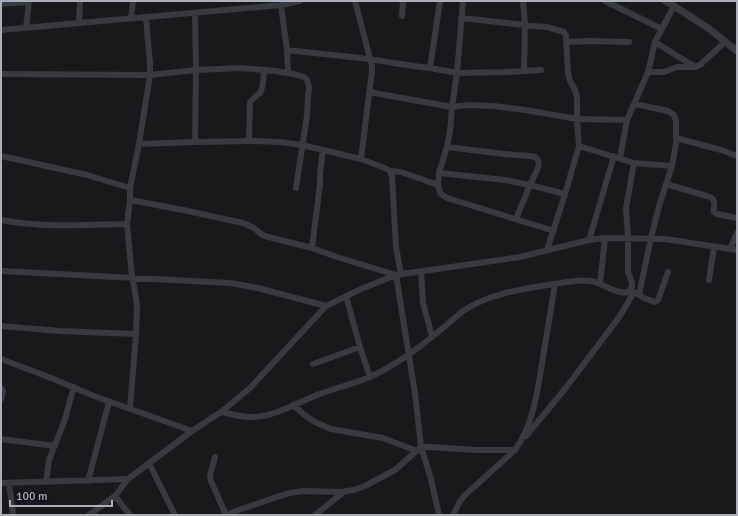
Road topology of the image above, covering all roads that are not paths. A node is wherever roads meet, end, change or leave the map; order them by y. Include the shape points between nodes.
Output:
1 (80, 1) edge
2 (133, 1) edge
3 (300, 1) edge
4 (356, 1) edge
5 (403, 1) edge
6 (440, 1) edge
7 (463, 1) edge
8 (524, 1) edge
9 (605, 1) edge
10 (665, 1) edge
11 (28, 2) edge
12 (1, 4) edge
13 (281, 5) junction
14 (674, 6) junction
15 (195, 13) junction
16 (402, 16) dead end
17 (131, 18) junction
18 (146, 18) junction
19 (461, 18) junction
20 (79, 23) junction
21 (525, 24) junction
22 (26, 28) junction
23 (662, 29) junction
24 (1, 30) edge
25 (566, 42) junction
26 (629, 42) dead end
27 (655, 42) junction
28 (725, 42) junction
29 (287, 50) junction
30 (737, 51) edge
31 (369, 59) junction
32 (430, 68) junction
33 (695, 68) junction
34 (196, 70) junction
35 (264, 70) junction
36 (541, 70) dead end
37 (524, 71) junction
38 (648, 72) junction
39 (288, 73) junction
40 (457, 73) junction
41 (1, 74) edge
42 (150, 75) junction
43 (369, 92) junction
44 (635, 104) junction
45 (452, 107) junction
46 (577, 118) junction
47 (627, 120) junction
48 (676, 138) junction
49 (249, 141) junction
50 (195, 142) junction
51 (140, 144) junction
52 (302, 145) junction
53 (579, 146) junction
54 (447, 147) junction
55 (322, 150) junction
56 (1, 156) edge
57 (737, 156) edge
58 (617, 157) junction
59 (361, 159) junction
60 (634, 163) junction
61 (672, 166) junction
62 (390, 171) junction
63 (439, 173) junction
64 (666, 184) junction
65 (438, 185) junction
66 (530, 185) junction
67 (130, 188) junction
68 (296, 188) dead end
69 (565, 194) junction
70 (130, 200) junction
71 (737, 218) edge
72 (516, 219) junction
73 (1, 220) edge
74 (127, 224) junction
75 (554, 231) junction
76 (737, 233) edge
77 (605, 238) junction
78 (628, 238) junction
79 (651, 238) junction
80 (589, 240) junction
81 (714, 247) junction
82 (312, 248) junction
83 (730, 249) junction
84 (548, 250) junction
85 (737, 250) edge
86 (1, 271) edge
87 (421, 271) junction
88 (668, 272) dead end
89 (399, 274) junction
90 (132, 277) junction
91 (709, 280) dead end
92 (555, 284) junction
93 (600, 284) junction
94 (634, 292) junction
95 (346, 296) junction
96 (326, 306) junction
97 (1, 326) edge
98 (136, 334) junction
99 (432, 336) junction
100 (360, 347) junction
101 (409, 355) junction
102 (1, 359) edge
103 (314, 364) dead end
104 (370, 377) junction
105 (74, 387) junction
106 (1, 388) edge
107 (1, 399) edge
108 (109, 402) junction
109 (293, 405) junction
110 (130, 408) junction
111 (221, 412) junction
112 (192, 431) junction
113 (1, 439) edge
114 (521, 441) junction
115 (55, 446) junction
116 (419, 449) junction
117 (515, 450) junction
118 (215, 457) dead end
119 (149, 463) junction
120 (128, 479) junction
121 (88, 481) junction
122 (46, 482) junction
123 (1, 483) edge
124 (9, 483) junction
125 (345, 491) junction
126 (115, 496) junction
127 (13, 515) edge
128 (90, 515) edge
129 (130, 515) edge
130 (175, 515) edge
131 (227, 515) edge
132 (315, 515) edge
133 (439, 515) edge
134 (453, 515) edge

1 - 20 street
2 - 17 street
3 - 13 street
4 - 31 street
5 - 16 street
6 - 32 street
7 - 19 street
8 - 21 street
9 - 23 street
10 - 14 street
11 - 12 street
11 - 22 street
13 - 15 street
13 - 29 street
14 - 23 street
14 - 28 street
15 - 18 street
15 - 34 street
17 - 18 street
17 - 20 street
18 - 42 street
19 - 21 street
19 - 40 street
20 - 22 street
21 - 25 street via 564,32
21 - 37 street
22 - 24 street
23 - 27 street
25 - 26 street
25 - 46 street via 568,73 577,97
27 - 33 street
27 - 38 street
28 - 30 street
28 - 33 street
29 - 31 street
29 - 39 street
31 - 32 street
31 - 43 street via 372,71
32 - 40 street
33 - 38 street via 677,67 664,72
34 - 35 street
34 - 42 street
34 - 50 street
35 - 39 street
35 - 49 street via 261,91 250,102
36 - 37 street
37 - 40 street
38 - 44 street
39 - 52 street via 304,77 309,87
40 - 45 street
41 - 42 street
42 - 51 street
43 - 45 street
43 - 59 street
44 - 47 street
44 - 48 street via 668,111 674,115
45 - 46 street via 493,106
45 - 54 street
46 - 47 street
46 - 53 street
47 - 58 street
48 - 57 street
48 - 61 street
49 - 50 street
49 - 52 street
50 - 51 street
51 - 67 street
52 - 55 street
52 - 68 street
53 - 58 street
53 - 69 street
54 - 63 street
54 - 66 street via 535,157 539,163
55 - 59 street
55 - 82 street
56 - 67 street via 87,175
58 - 60 street
58 - 80 street
59 - 62 street
60 - 61 street
60 - 78 street via 626,208
61 - 64 street
62 - 65 street via 401,172
62 - 89 street
63 - 65 street
63 - 66 street
64 - 71 street via 710,197 714,199 714,212
64 - 79 street
65 - 72 street via 440,193 447,198
66 - 69 street
66 - 72 street
67 - 70 street
69 - 75 street
70 - 74 street
70 - 82 street via 243,223 265,236
72 - 75 street
73 - 74 street via 63,226
74 - 90 street
75 - 84 street
76 - 83 street
77 - 78 street
77 - 80 street
77 - 93 street
78 - 79 street
78 - 94 street via 628,272
79 - 81 street
79 - 94 street
80 - 84 street
81 - 83 street
81 - 91 street
82 - 89 street
83 - 85 street
84 - 87 street via 520,257
86 - 90 street
87 - 89 street
87 - 99 street via 423,303
88 - 94 street via 655,302
89 - 95 street
89 - 101 street
90 - 96 street via 230,283
90 - 98 street via 137,306
92 - 93 street via 584,281
92 - 99 street via 526,288 483,300 463,311
92 - 114 street via 536,397
93 - 94 street via 620,292
94 - 114 street via 617,320 565,389
95 - 96 street
95 - 100 street
96 - 111 street via 250,388
97 - 98 street
98 - 110 street
99 - 101 street
100 - 103 street
100 - 104 street
101 - 104 street
101 - 116 street
102 - 105 street
104 - 109 street
105 - 108 street
105 - 115 street
106 - 107 street
108 - 110 street
108 - 121 street
109 - 111 street via 253,418
109 - 116 street via 307,417 331,429 383,438
110 - 112 street
111 - 112 street
112 - 119 street
113 - 115 street
114 - 117 street
115 - 122 street via 49,460
116 - 117 street via 431,446
116 - 125 street via 395,470 365,486
116 - 133 street via 431,479
117 - 134 street via 464,496
118 - 131 street via 211,481
119 - 120 street
119 - 130 street
120 - 121 street
120 - 126 street
121 - 122 street
122 - 124 street
123 - 124 street
124 - 127 street
125 - 131 street via 289,493
125 - 132 street
126 - 128 street
126 - 129 street

